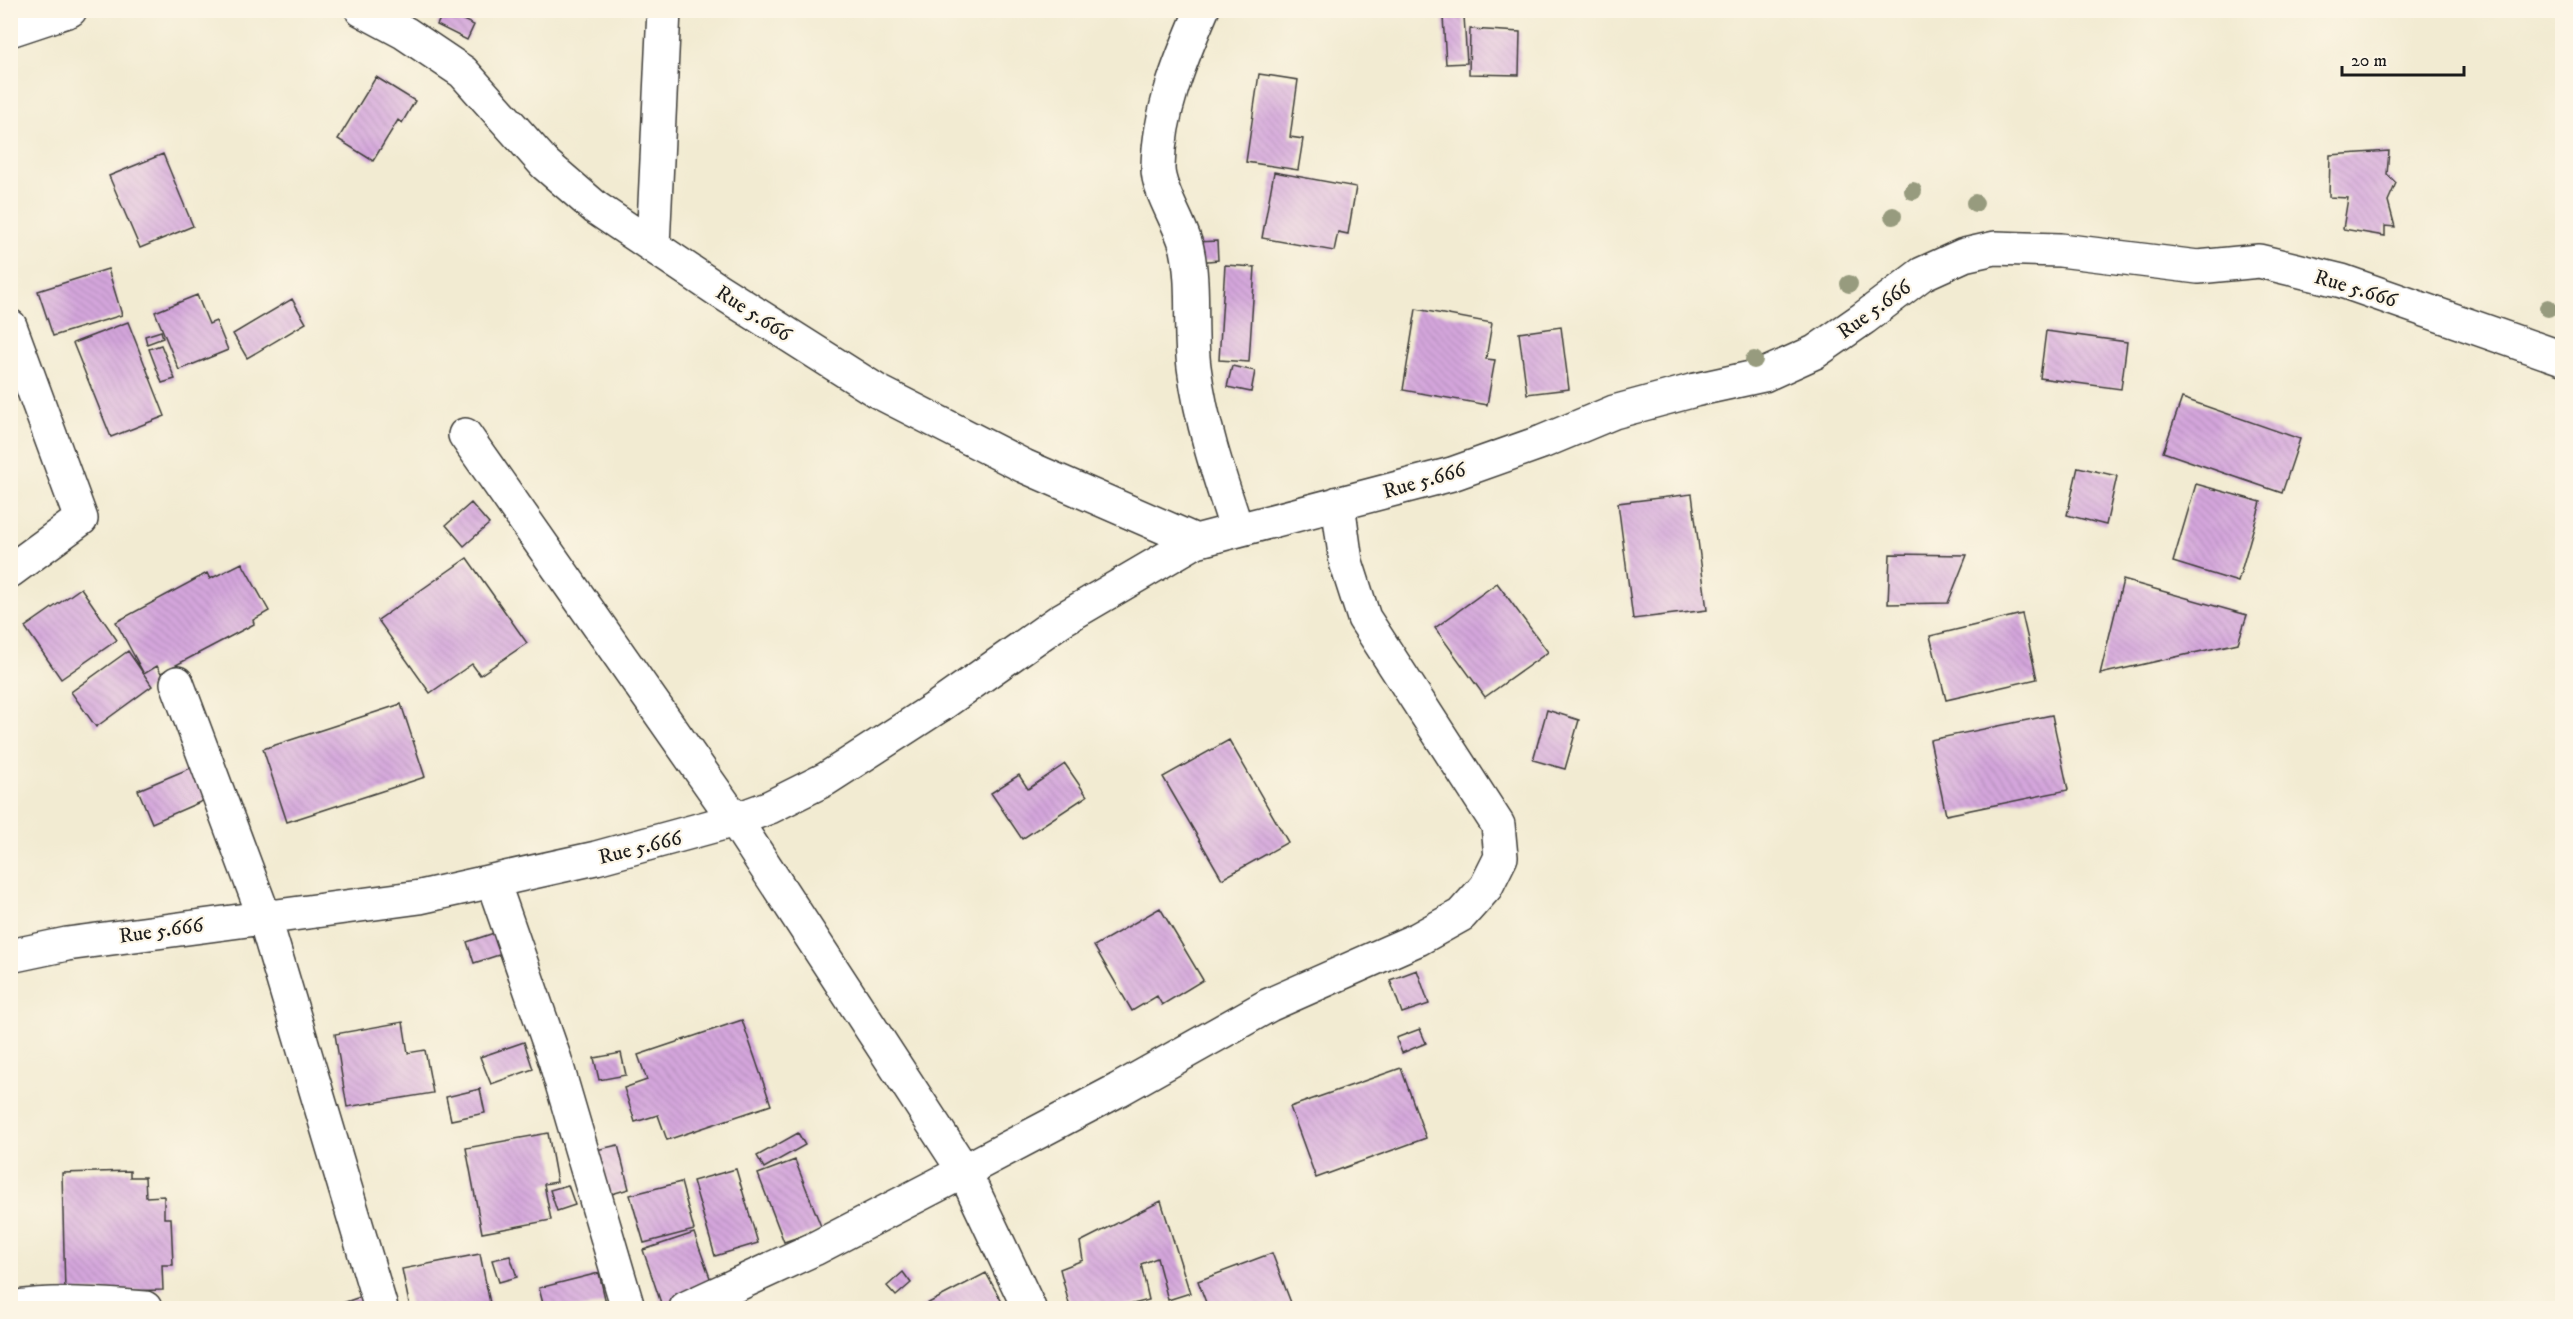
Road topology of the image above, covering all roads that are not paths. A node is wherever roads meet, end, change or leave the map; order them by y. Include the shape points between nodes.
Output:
1 (70, 10) edge
2 (362, 10) edge
3 (664, 10) edge
4 (1202, 10) edge
5 (10, 30) edge
6 (653, 246) junction
7 (10, 326) edge
8 (2562, 358) edge
9 (465, 435) dead end
10 (1338, 503) junction
11 (1237, 530) junction
12 (1196, 541) junction
13 (10, 571) edge
14 (177, 683) dead end
15 (735, 820) junction
16 (493, 882) junction
17 (264, 916) junction
18 (10, 956) edge
19 (964, 1171) junction
20 (722, 1301) edge
21 (10, 1308) edge
22 (145, 1308) edge
23 (381, 1308) edge
24 (628, 1308) edge
25 (686, 1308) edge
26 (1029, 1308) edge

1 - 5 street
2 - 6 street, Rue 5.666 via 464,72 544,164 596,208
3 - 6 street
4 - 11 street via 1175,76 1160,130 1158,171 1187,248 1193,365 1205,433
6 - 12 street, Rue 5.666 via 878,391 1024,466
7 - 13 street via 81,519
8 - 10 street, Rue 5.666 via 2342,281 2259,261 2198,267 2060,250 1995,248 1964,255 1922,274 1815,352 1764,375 1614,412 1452,474
9 - 15 street
10 - 11 street, Rue 5.666
10 - 19 street via 1346,562 1364,618 1498,825 1501,857 1486,887 1461,915 1418,939 1269,1005
11 - 12 street, Rue 5.666
12 - 15 street, Rue 5.666 via 1061,620 826,779
14 - 17 street
15 - 16 street, Rue 5.666
15 - 19 street
16 - 17 street, Rue 5.666 via 420,897
16 - 24 street via 555,1060
17 - 18 street, Rue 5.666
17 - 23 street
19 - 20 street
19 - 26 street
20 - 25 street
21 - 22 street via 70,1304

